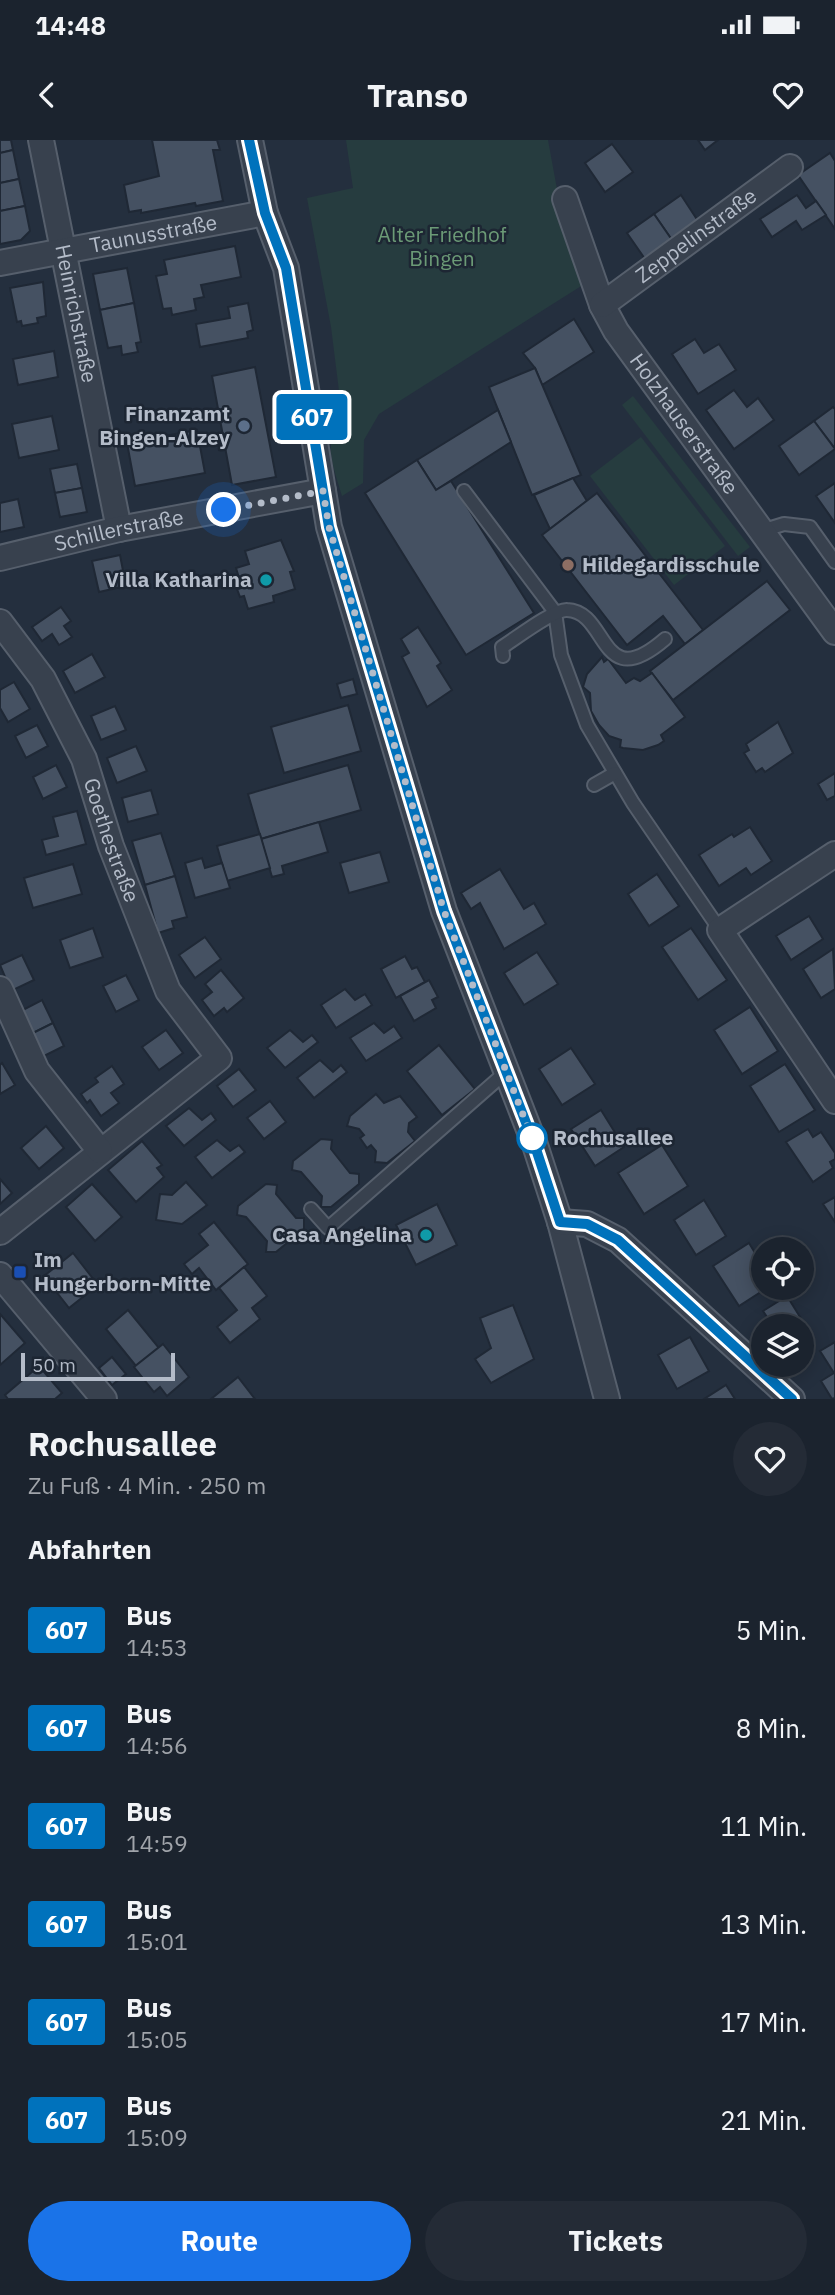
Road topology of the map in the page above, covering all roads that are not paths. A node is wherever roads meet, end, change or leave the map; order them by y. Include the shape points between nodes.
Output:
1 (41, 140) edge
2 (250, 140) edge
3 (790, 167) dead end
4 (565, 199) dead end
5 (265, 213) junction
6 (63, 251) junction
7 (0, 263) edge
8 (602, 305) junction
9 (323, 491) junction
10 (464, 491) dead end
11 (119, 529) junction
12 (761, 531) junction
13 (0, 558) edge
14 (835, 562) edge
15 (555, 612) junction
16 (0, 622) edge
17 (835, 632) edge
18 (665, 639) dead end
19 (503, 656) dead end
20 (615, 773) junction
21 (594, 785) dead end
22 (835, 854) edge
23 (720, 930) junction
24 (0, 989) edge
25 (506, 1072) junction
26 (835, 1101) edge
27 (100, 1151) junction
28 (311, 1209) dead end
29 (560, 1222) junction
30 (0, 1233) edge
31 (0, 1275) edge
32 (104, 1399) edge
33 (607, 1399) edge
34 (792, 1399) edge

1 - 6 street, Heinrichstraße
2 - 5 street
3 - 8 street, Zeppelinstraße
4 - 8 street, Holzhauserstraße
5 - 6 street, Taunusstraße
5 - 9 street via 286,268
6 - 7 street, Taunusstraße
6 - 11 street, Heinrichstraße
8 - 12 street, Holzhauserstraße via 635,359
9 - 11 street, Schillerstraße
9 - 25 street via 329,527 444,911
10 - 15 lane
11 - 13 street, Schillerstraße
12 - 14 lane via 784,524 810,527
12 - 17 street, Holzhauserstraße
15 - 18 lane via 565,609 585,618 602,641 625,659 642,658
15 - 19 lane via 502,647
15 - 20 lane via 555,628 574,692
16 - 27 street, Goethestraße via 43,679 84,759 115,859 168,991 219,1058
20 - 21 lane
20 - 23 lane
22 - 23 street
23 - 26 street
24 - 27 street via 37,1071
25 - 28 lane via 328,1228
25 - 29 street
27 - 30 street
29 - 33 street
29 - 34 street via 587,1224 618,1240
31 - 32 street

